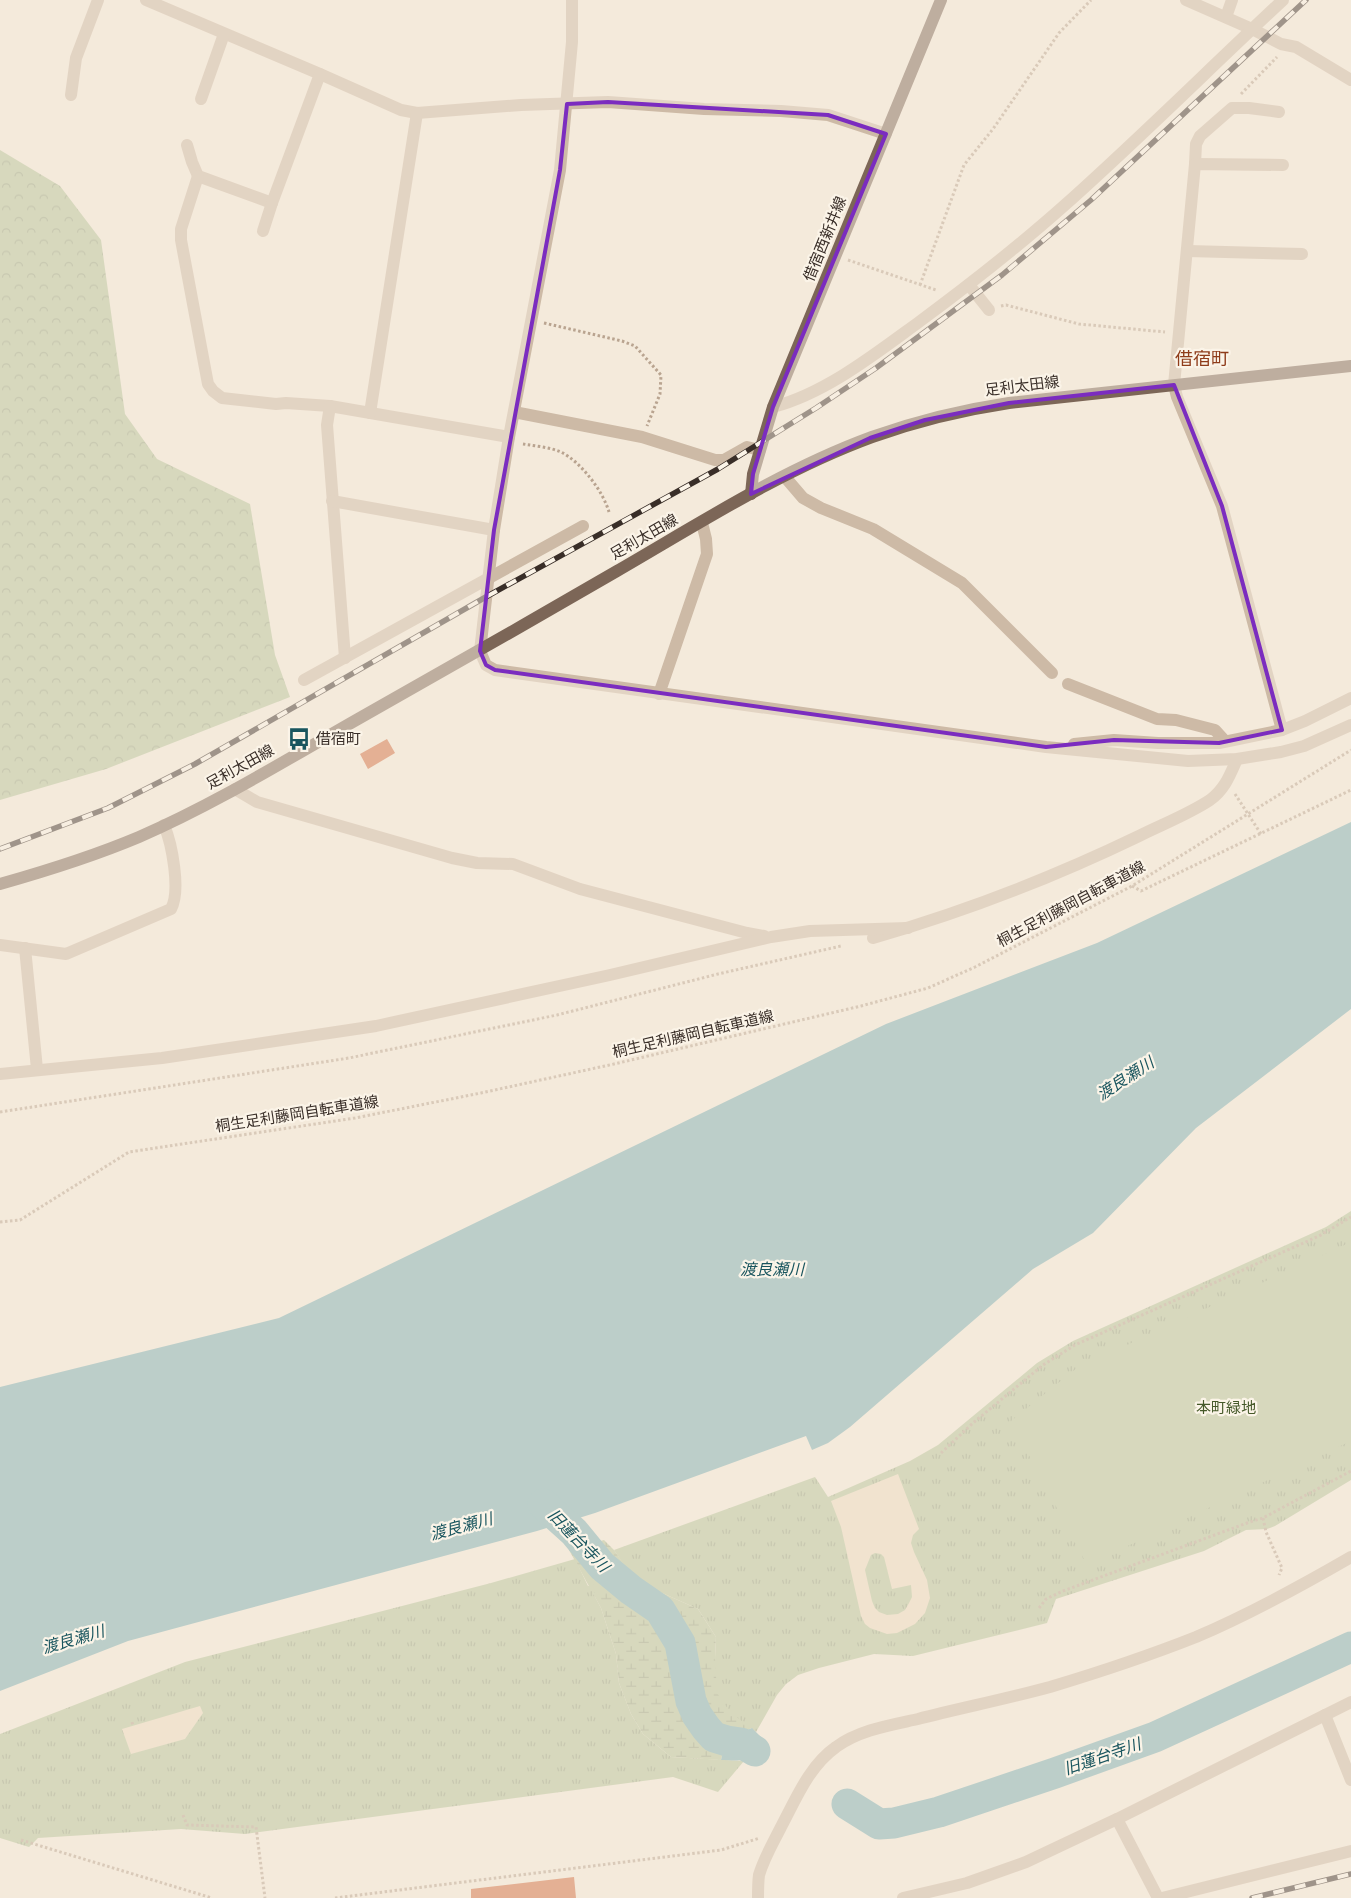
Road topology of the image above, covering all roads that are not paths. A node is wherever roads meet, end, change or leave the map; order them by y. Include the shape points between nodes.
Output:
1 (98, 0) edge
2 (146, 0) edge
3 (572, 0) edge
4 (941, 0) edge
5 (1186, 0) edge
6 (1232, 0) edge
7 (1283, 0) edge
8 (1226, 17) junction
9 (1252, 29) junction
10 (224, 34) junction
11 (320, 74) junction
12 (1351, 80) edge
13 (71, 95) dead end
14 (201, 99) dead end
15 (567, 104) junction
16 (1279, 112) dead end
17 (417, 113) junction
18 (886, 134) junction
19 (187, 145) dead end
20 (1195, 164) junction
21 (1283, 165) dead end
22 (198, 176) junction
23 (272, 202) junction
24 (263, 231) dead end
25 (1188, 251) junction
26 (1302, 254) dead end
27 (969, 285) junction
28 (988, 310) road end
29 (1351, 366) edge
30 (1174, 385) junction
31 (330, 406) junction
32 (773, 407) junction
33 (370, 412) junction
34 (514, 412) junction
35 (509, 437) junction
36 (760, 450) junction
37 (785, 477) junction
38 (751, 494) junction
39 (332, 501) junction
40 (702, 523) junction
41 (583, 526) dead end
42 (494, 530) junction
43 (488, 579) junction
44 (480, 651) junction
45 (345, 658) junction
46 (1052, 673) dead end
47 (304, 680) dead end
48 (1068, 684) dead end
49 (659, 694) junction
50 (1351, 698) edge
51 (1351, 724) edge
52 (1282, 730) junction
53 (1225, 741) junction
54 (1046, 747) junction
55 (1237, 759) junction
56 (235, 789) junction
57 (164, 825) junction
58 (0, 884) edge
59 (908, 928) junction
60 (771, 937) junction
61 (873, 938) dead end
62 (0, 945) edge
63 (25, 948) junction
64 (37, 1069) junction
65 (0, 1074) edge
66 (1351, 1557) edge
67 (1351, 1702) edge
68 (1325, 1715) junction
69 (1351, 1780) edge
70 (1118, 1820) junction
71 (1351, 1851) edge
72 (758, 1898) edge
73 (903, 1898) edge
74 (1160, 1898) edge

1 - 13 street via 76,58
2 - 10 street
3 - 15 street
4 - 18 main road, 借宿西新井線
5 - 8 street
6 - 8 street
7 - 9 street
8 - 9 street
9 - 12 street via 1281,44 1296,46
9 - 27 street via 1066,204
10 - 11 street
10 - 14 street
11 - 17 street via 401,110
11 - 23 street
15 - 17 street
15 - 18 street via 608,102 828,115
15 - 34 street via 560,170
16 - 20 street via 1232,108 1200,136 1196,144
17 - 33 street
18 - 32 main road, 借宿西新井線
19 - 22 street
20 - 21 street
20 - 25 street
22 - 23 street
22 - 31 street via 181,230 181,240 208,384 222,398
23 - 24 street
25 - 26 street
25 - 30 street
27 - 28 street
27 - 32 street via 880,351 828,384 797,400
29 - 30 main road, 足利太田線
30 - 37 main road, 足利太田線 via 1009,403 940,416 870,438
30 - 52 street via 1222,506
31 - 33 street
31 - 39 street via 327,424
32 - 36 main road, 借宿西新井線
33 - 35 street
34 - 35 street
34 - 36 street via 642,438 715,460 724,460 746,447
35 - 42 street
36 - 38 main road, 借宿西新井線
37 - 38 main road, 足利太田線
37 - 46 street via 803,498 873,529 962,582
38 - 40 main road, 足利太田線
39 - 42 street
39 - 45 street
40 - 44 main road, 足利太田線
40 - 49 street via 707,554
41 - 43 street
42 - 43 street
43 - 44 street
43 - 45 street
44 - 49 street via 486,665 495,670
44 - 56 main road, 足利太田線
45 - 47 street
48 - 53 street via 1157,719 1176,720 1215,730
49 - 54 street
50 - 52 street
51 - 55 street via 1304,746
52 - 53 street
53 - 54 street via 1158,743 1114,740
54 - 55 street via 1188,760
55 - 59 street via 1227,784 1203,804 1110,850 1025,886
56 - 57 main road, 足利太田線
56 - 60 street via 257,802 429,852 477,863 513,864 580,889
57 - 58 main road, 足利太田線 via 106,849
57 - 63 street via 172,851 176,901 171,909 66,954
59 - 60 street via 818,930
59 - 61 street
60 - 64 street via 376,1026 162,1058
62 - 63 street
63 - 64 street
64 - 65 street
66 - 72 street via 1265,1604 1197,1636 1121,1666 1047,1688 898,1723 842,1743 823,1758 801,1789 766,1858 760,1875
67 - 68 street
68 - 69 street
68 - 70 street
70 - 73 street via 995,1874
70 - 74 street
71 - 74 street

